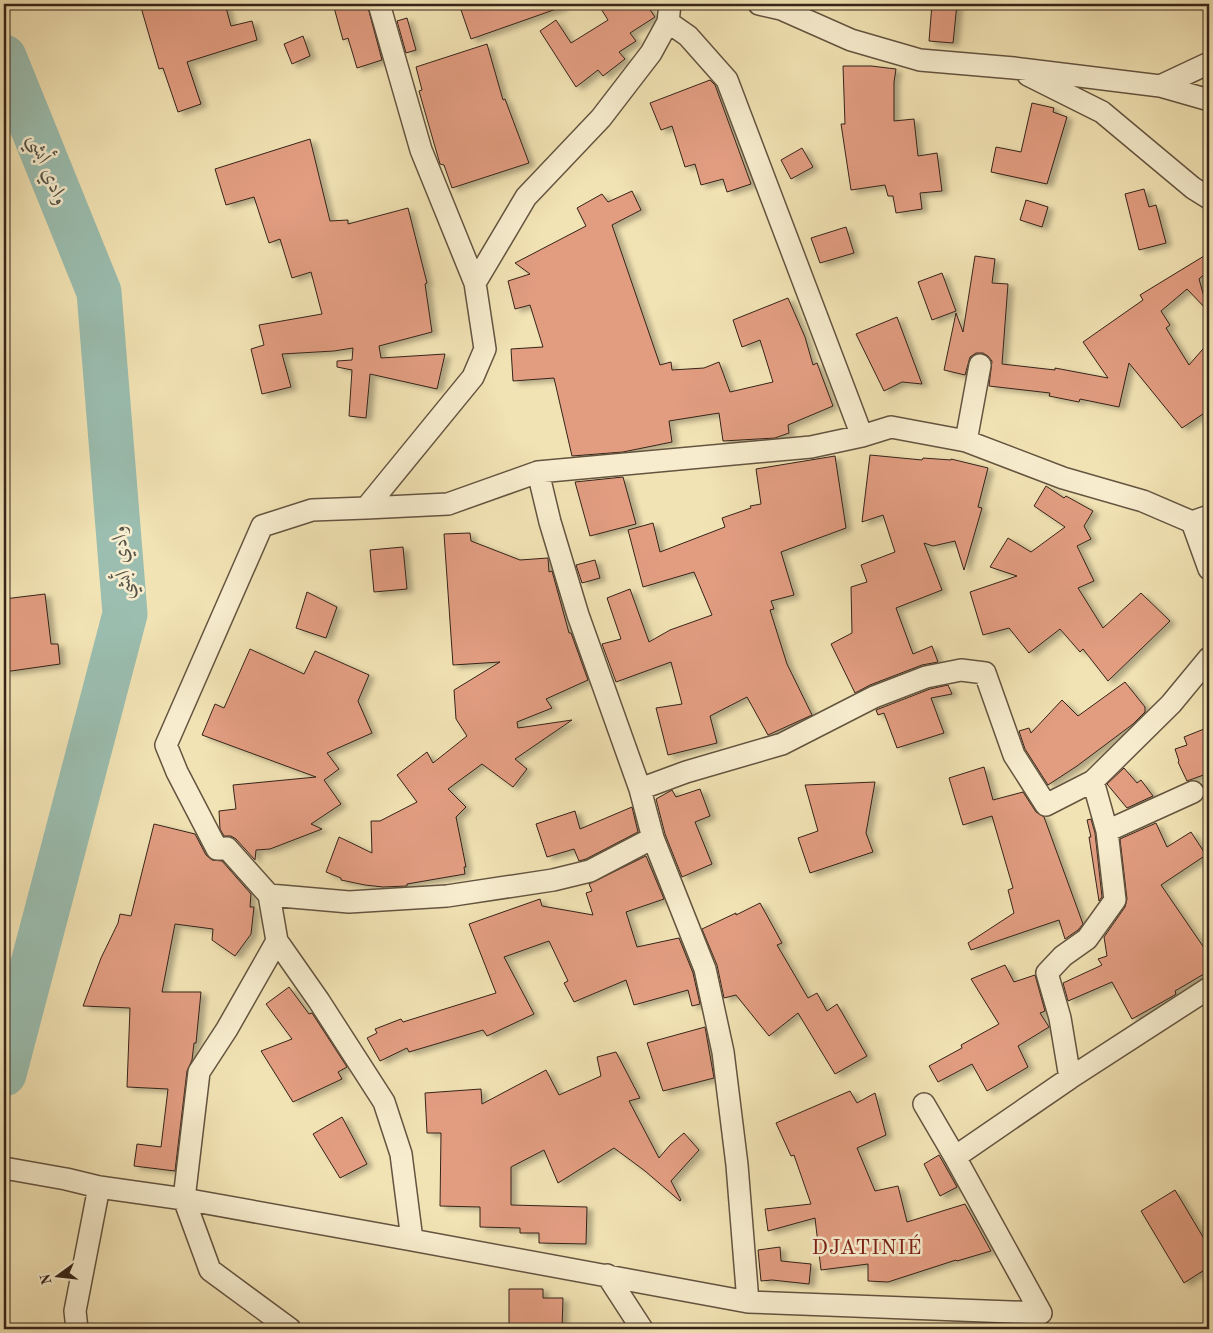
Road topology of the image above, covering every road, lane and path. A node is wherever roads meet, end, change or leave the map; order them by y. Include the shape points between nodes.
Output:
1 (380, 4) edge
2 (759, 4) edge
3 (669, 13) edge
4 (1209, 62) edge
5 (1014, 68) junction
6 (1160, 86) junction
7 (1209, 100) edge
8 (1209, 198) edge
9 (475, 283) junction
10 (980, 366) dead end
11 (862, 436) junction
12 (966, 441) junction
13 (538, 472) junction
14 (366, 508) junction
15 (1201, 519) edge
16 (1209, 569) edge
17 (1209, 658) edge
18 (1093, 781) junction
19 (640, 789) junction
20 (1193, 792) dead end
21 (1108, 832) junction
22 (653, 838) junction
23 (269, 895) junction
24 (277, 941) junction
25 (1209, 988) edge
26 (1070, 1078) junction
27 (924, 1104) dead end
28 (955, 1157) junction
29 (4, 1168) edge
30 (99, 1188) junction
31 (184, 1199) junction
32 (412, 1240) junction
33 (607, 1275) junction
34 (748, 1302) junction
35 (1043, 1321) edge
36 (77, 1329) edge
37 (290, 1329) edge
38 (642, 1329) edge

1 - 9 street via 421,150
2 - 5 street via 781,9 851,40 920,60
3 - 9 street via 652,53 601,118 526,197
3 - 11 street via 727,80
4 - 6 street
5 - 6 street
5 - 8 street via 1102,112
6 - 7 street
9 - 14 street via 485,350 473,377
10 - 12 street
11 - 12 street via 891,427
11 - 13 street via 811,447
12 - 15 street via 1063,478
13 - 14 street via 448,504
13 - 19 street via 578,615
14 - 23 street via 312,510 262,526 166,745 217,849 227,848
15 - 16 street
17 - 18 street via 1171,704
18 - 19 street via 1046,805 1014,755 985,673 961,670 926,677 874,698 782,744
18 - 21 street
19 - 22 street
20 - 21 street
21 - 26 street via 1115,900 1087,939 1063,956 1047,973 1060,1018
22 - 23 street via 590,871 447,896 349,902
22 - 34 street via 706,969 723,1052 737,1165
23 - 24 street
24 - 31 street via 227,1030 199,1072
24 - 32 street via 384,1102 401,1154
25 - 26 street
26 - 28 street
27 - 28 street
28 - 35 street
29 - 30 street
30 - 31 street
30 - 36 street via 76,1311
31 - 32 street
31 - 37 street via 210,1270
32 - 33 street
33 - 34 street
33 - 38 street
34 - 35 street

